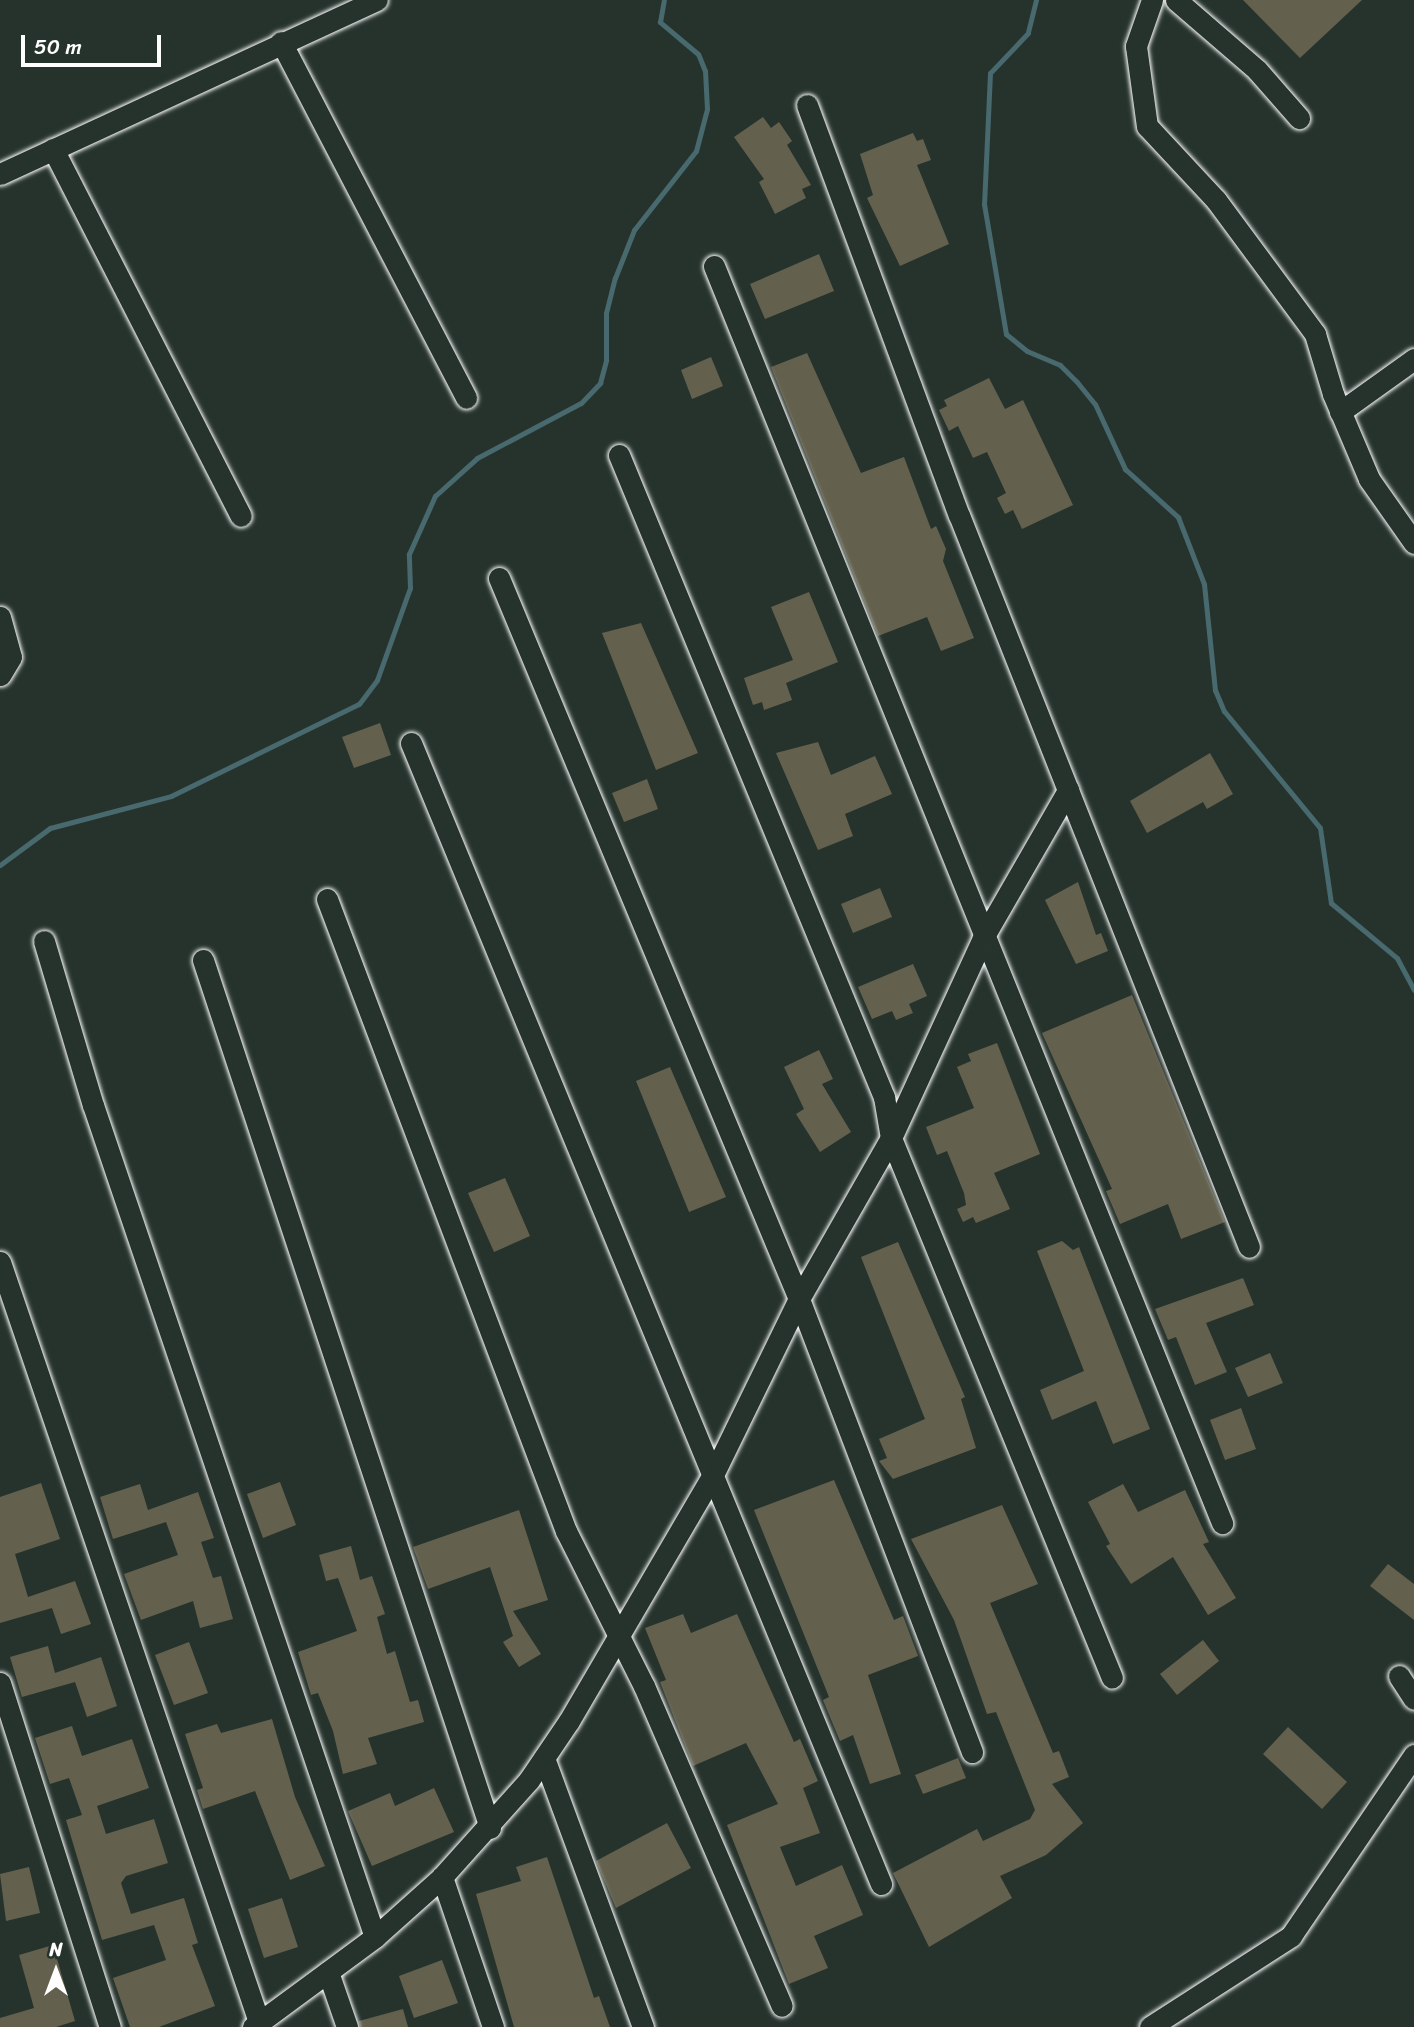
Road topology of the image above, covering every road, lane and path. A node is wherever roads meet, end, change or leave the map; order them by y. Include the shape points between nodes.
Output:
1 (377, 0) edge
2 (1152, 0) edge
3 (1176, 0) edge
4 (281, 42) junction
5 (807, 106) dead end
6 (1299, 118) dead end
7 (53, 149) junction
8 (0, 174) edge
9 (714, 266) dead end
10 (1414, 359) edge
11 (466, 398) dead end
12 (1340, 412) junction
13 (619, 455) dead end
14 (241, 516) dead end
15 (1414, 542) edge
16 (499, 578) dead end
17 (0, 617) edge
18 (0, 675) edge
19 (411, 743) dead end
20 (1068, 790) junction
21 (327, 899) dead end
22 (982, 938) junction
23 (44, 941) dead end
24 (203, 960) dead end
25 (891, 1138) junction
26 (1249, 1247) dead end
27 (0, 1262) edge
28 (799, 1299) junction
29 (713, 1475) junction
30 (1222, 1523) dead end
31 (619, 1640) junction
32 (1399, 1676) dead end
33 (1112, 1678) dead end
34 (0, 1683) edge
35 (1414, 1699) edge
36 (972, 1752) dead end
37 (1414, 1755) edge
38 (544, 1758) junction
39 (490, 1828) junction
40 (442, 1877) junction
41 (881, 1884) dead end
42 (375, 1937) junction
43 (328, 1972) junction
44 (782, 2006) dead end
45 (256, 2025) edge
46 (110, 2027) edge
47 (347, 2027) edge
48 (493, 2027) edge
49 (643, 2027) edge
50 (1150, 2027) edge

1 - 4 street
2 - 12 street via 1136,46 1147,126 1216,200 1247,248 1301,312 1315,334
3 - 6 street via 1257,70
4 - 7 street
4 - 11 street
5 - 20 street
7 - 8 street
7 - 14 street
9 - 22 street
10 - 12 street
12 - 15 street via 1369,479
13 - 25 street via 884,1097
16 - 28 street
17 - 18 street via 11,657
19 - 29 street
20 - 22 street
20 - 26 street
21 - 31 street via 566,1531
22 - 25 street
22 - 30 street
23 - 42 street via 93,1105
24 - 39 street
25 - 28 street
25 - 33 street
27 - 45 street
28 - 29 street
28 - 36 street
29 - 31 street
29 - 41 street
31 - 38 street
31 - 44 street
32 - 35 street
34 - 46 street
37 - 50 street via 1291,1936
38 - 39 street
38 - 49 street
39 - 40 street
40 - 42 street
40 - 48 street
42 - 43 street
43 - 45 street
43 - 47 street

